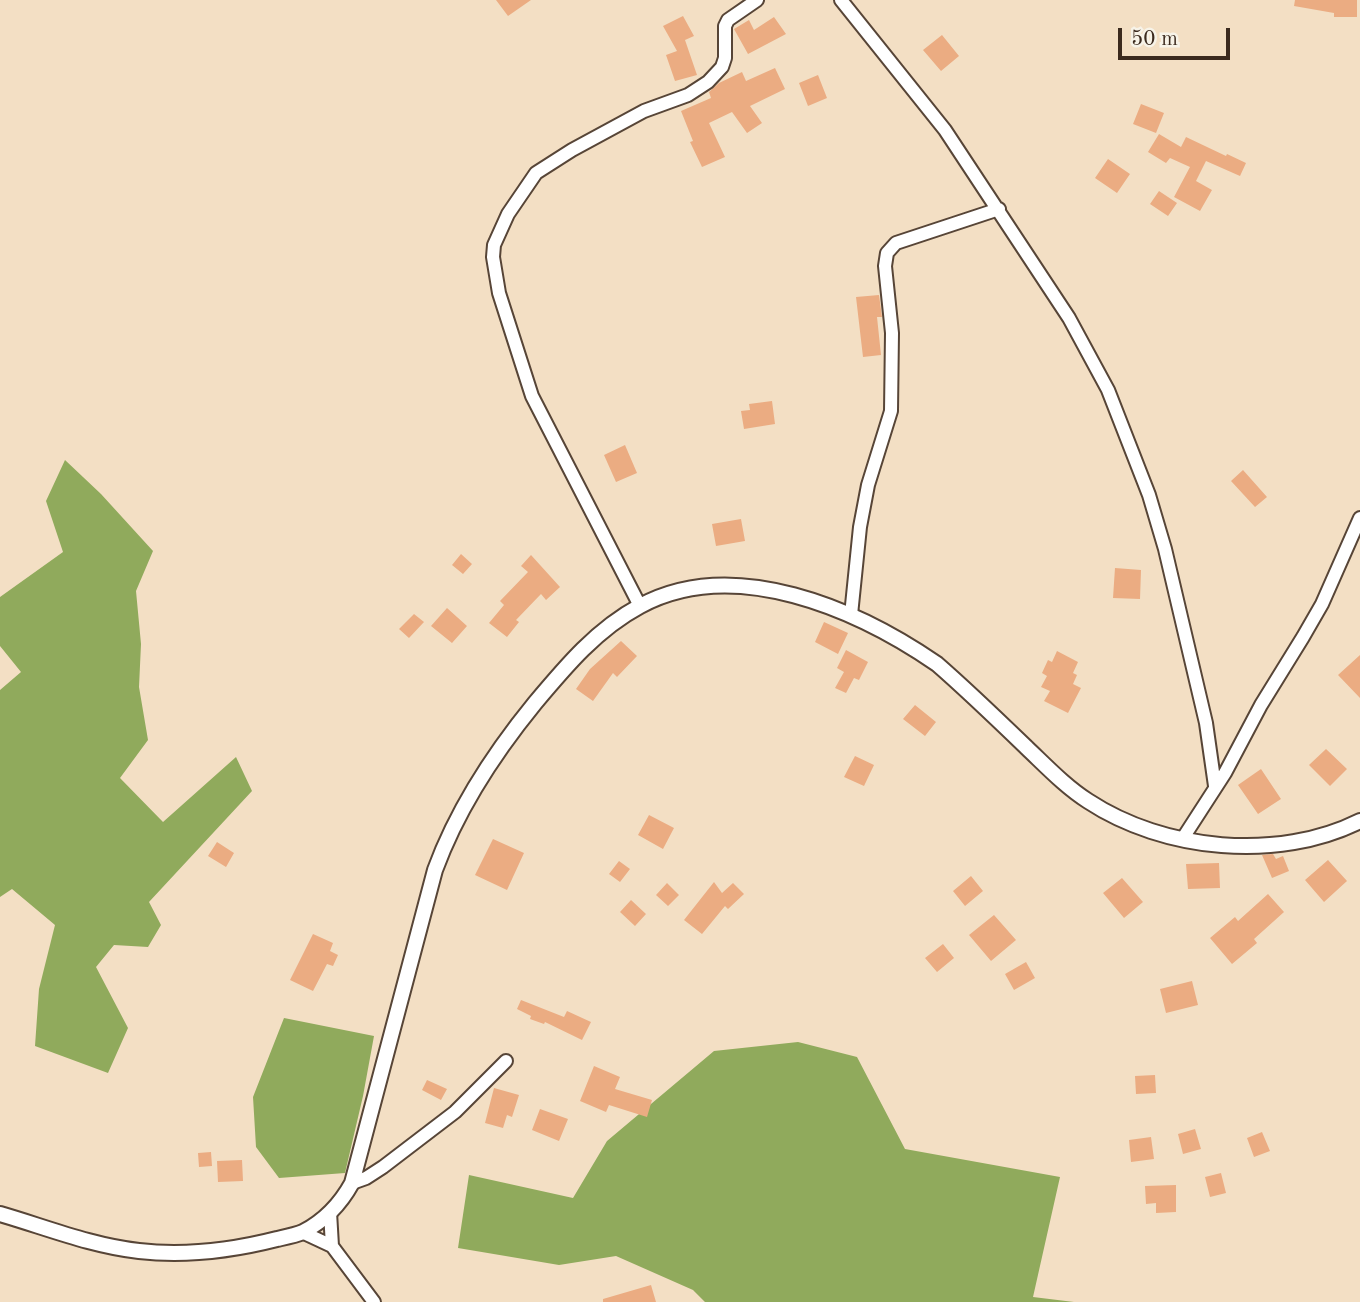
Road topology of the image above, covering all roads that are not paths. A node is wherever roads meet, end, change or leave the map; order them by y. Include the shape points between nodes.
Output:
1 (757, 0) edge
2 (841, 0) edge
3 (999, 209) junction
4 (1360, 518) edge
5 (640, 606) junction
6 (851, 615) junction
7 (1215, 786) junction
8 (1360, 821) edge
9 (1183, 838) junction
10 (506, 1061) dead end
11 (352, 1183) junction
12 (330, 1212) junction
13 (0, 1214) edge
14 (302, 1232) junction
15 (332, 1246) junction
16 (374, 1302) edge

1 - 5 street via 727,20 722,67 708,82 688,95 644,111 536,173 508,214 494,245 499,293 532,396
2 - 3 street via 945,130
3 - 6 street via 896,243 887,253 891,411 866,496
3 - 7 street via 1076,330 1108,390 1138,464 1165,549 1206,723
4 - 7 street via 1322,604
5 - 6 street via 679,591 750,586
5 - 11 street via 578,653 518,724 481,778 445,844 421,917
6 - 9 street via 937,664 1088,801 1129,822
7 - 9 street
8 - 9 street via 1325,836 1287,844 1211,844
10 - 11 street via 456,1112 383,1167
11 - 12 street
12 - 14 street
12 - 15 street
13 - 14 street via 139,1251 218,1250
14 - 15 street
15 - 16 street

